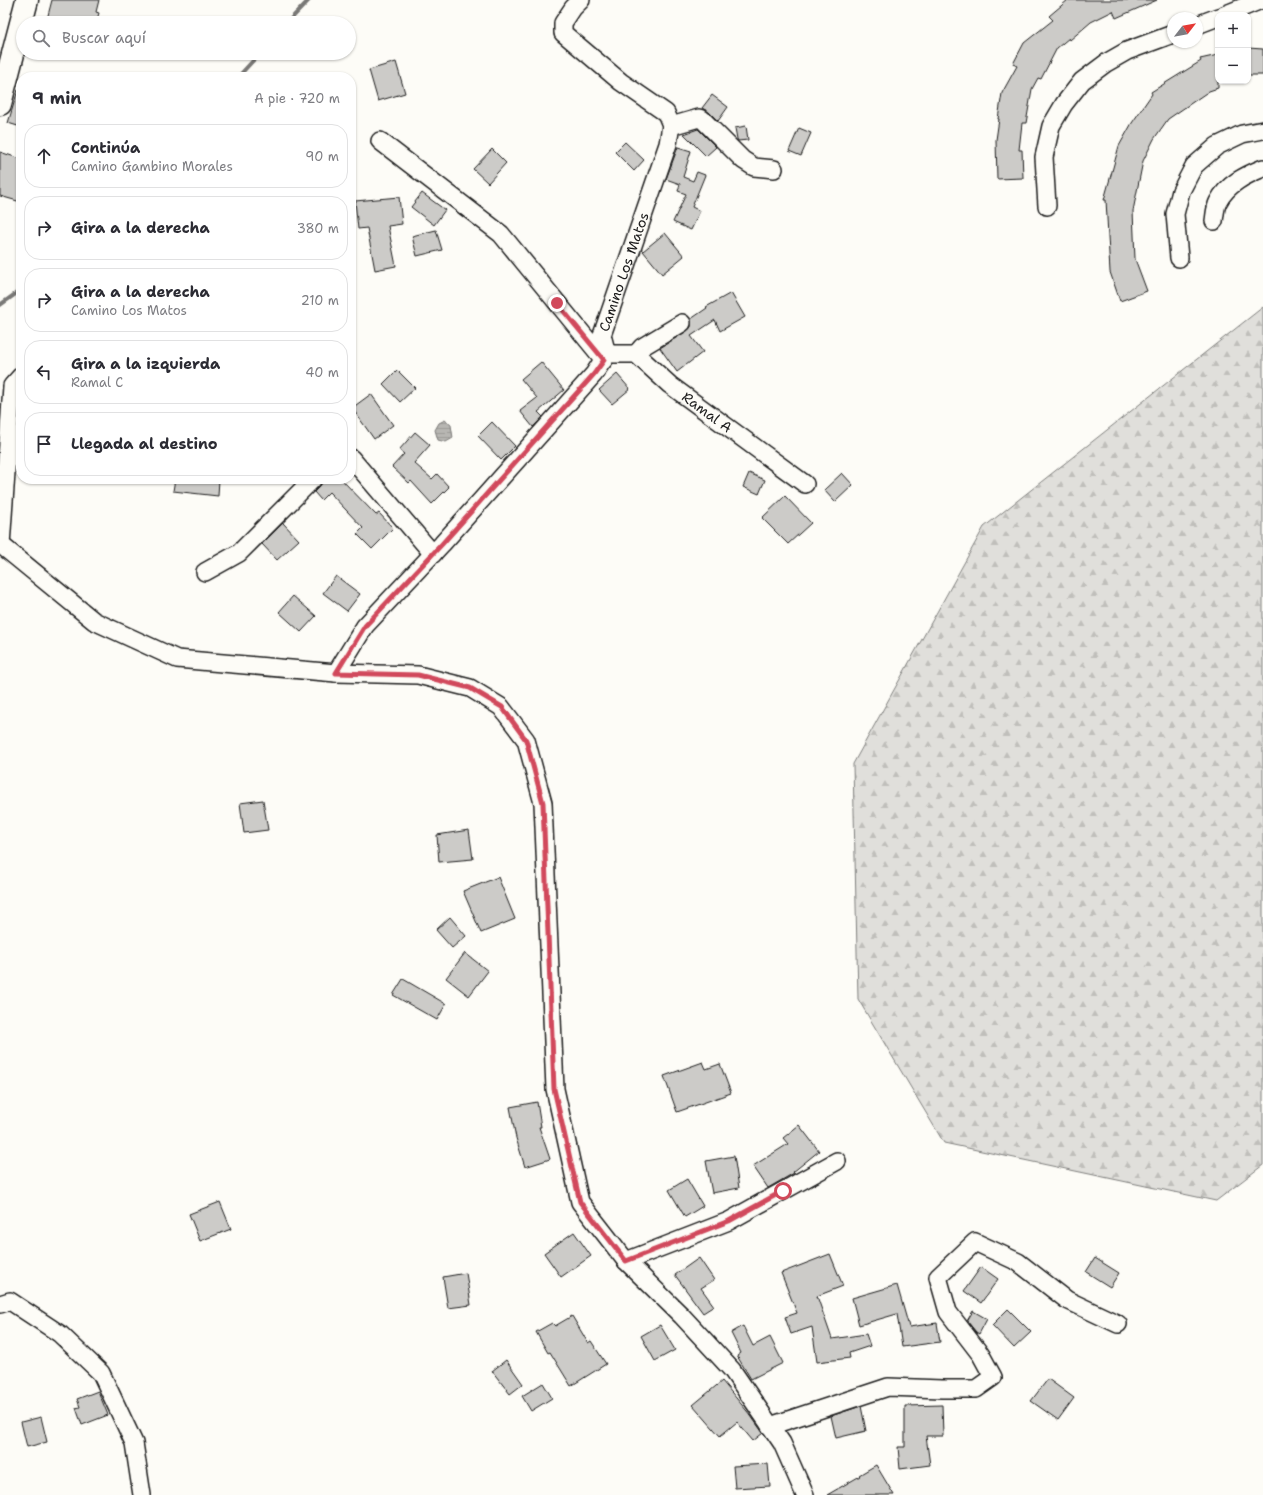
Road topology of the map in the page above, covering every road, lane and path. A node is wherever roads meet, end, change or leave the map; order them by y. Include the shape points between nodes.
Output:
1 (27, 0) edge
2 (581, 0) edge
3 (1261, 0) edge
4 (1231, 12) edge
5 (23, 16) edge
6 (1215, 18) edge
7 (1203, 23) edge
8 (1167, 36) edge
9 (16, 40) edge
10 (1, 95) edge
11 (671, 126) junction
12 (1263, 130) edge
13 (380, 142) dead end
14 (774, 168) dead end
15 (1263, 168) edge
16 (1047, 206) dead end
17 (1214, 221) dead end
18 (1179, 258) dead end
19 (682, 323) dead end
20 (636, 354) junction
21 (605, 357) junction
22 (16, 382) edge
23 (356, 464) edge
24 (308, 484) edge
25 (805, 484) dead end
26 (0, 545) edge
27 (433, 554) junction
28 (205, 572) dead end
29 (336, 673) junction
30 (837, 1161) dead end
31 (626, 1261) junction
32 (0, 1304) edge
33 (1118, 1324) dead end
34 (770, 1426) junction
35 (142, 1495) edge
36 (805, 1495) edge

1 - 5 main road
2 - 11 street via 563,23 563,33 621,82 666,113
3 - 4 street
6 - 7 street
8 - 16 street via 1106,62 1082,81 1064,104 1051,126 1044,157
9 - 10 main road
11 - 14 street via 702,119 743,160 754,167
11 - 21 street, Camino Los Matos via 668,144 602,335
12 - 18 street via 1242,134 1217,146 1194,166 1181,191 1175,214
13 - 21 street via 500,234
15 - 17 street via 1230,186 1218,203
19 - 20 street via 642,347
20 - 21 street
20 - 25 street, Ramal A via 670,385
21 - 27 street via 594,374
22 - 26 street via 12,386
23 - 27 street
24 - 28 street via 239,553
26 - 29 street via 94,621 178,660
27 - 29 street via 365,626
29 - 31 street via 418,675 470,688 502,707 526,740 543,803 554,1089 580,1202
30 - 31 street via 729,1221
31 - 34 street via 732,1370
32 - 35 street via 10,1301 60,1334 101,1373 134,1444
33 - 34 street via 1067,1300 1018,1262 975,1242 938,1277 948,1312 981,1355 993,1377 976,1389 888,1387
34 - 36 street via 782,1444

